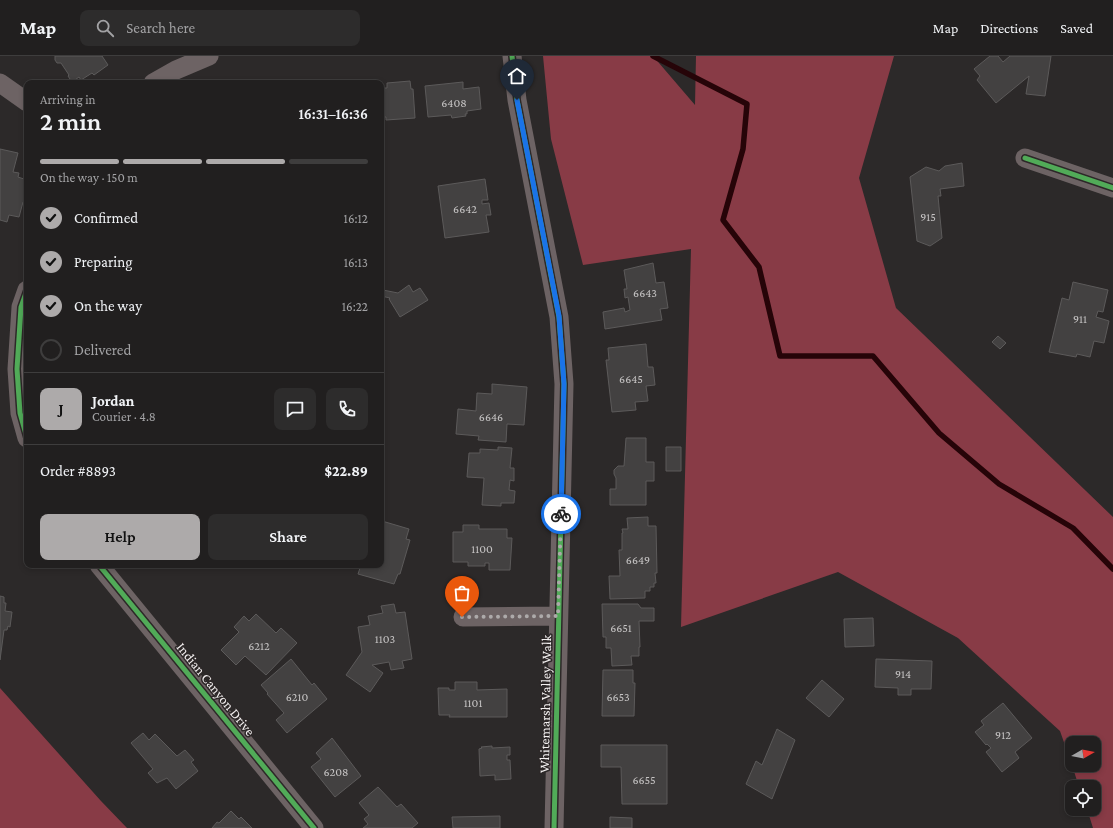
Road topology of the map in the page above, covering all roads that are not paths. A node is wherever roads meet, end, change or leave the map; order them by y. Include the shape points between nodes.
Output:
1 (209, 56) edge
2 (512, 56) edge
3 (158, 80) edge
4 (0, 83) edge
5 (24, 100) edge
6 (1025, 158) dead end
7 (1113, 188) edge
8 (24, 298) edge
9 (24, 427) edge
10 (101, 568) edge
11 (558, 616) junction
12 (462, 617) dead end
13 (314, 828) edge
14 (554, 828) edge

1 - 3 street
2 - 11 street, Whitemarsh Valley Walk via 517,100 559,316 564,384
4 - 5 street
6 - 7 street
8 - 9 street via 21,307 17,369 20,413
10 - 13 street, Indian Canyon Drive
11 - 12 street
11 - 14 street, Whitemarsh Valley Walk

